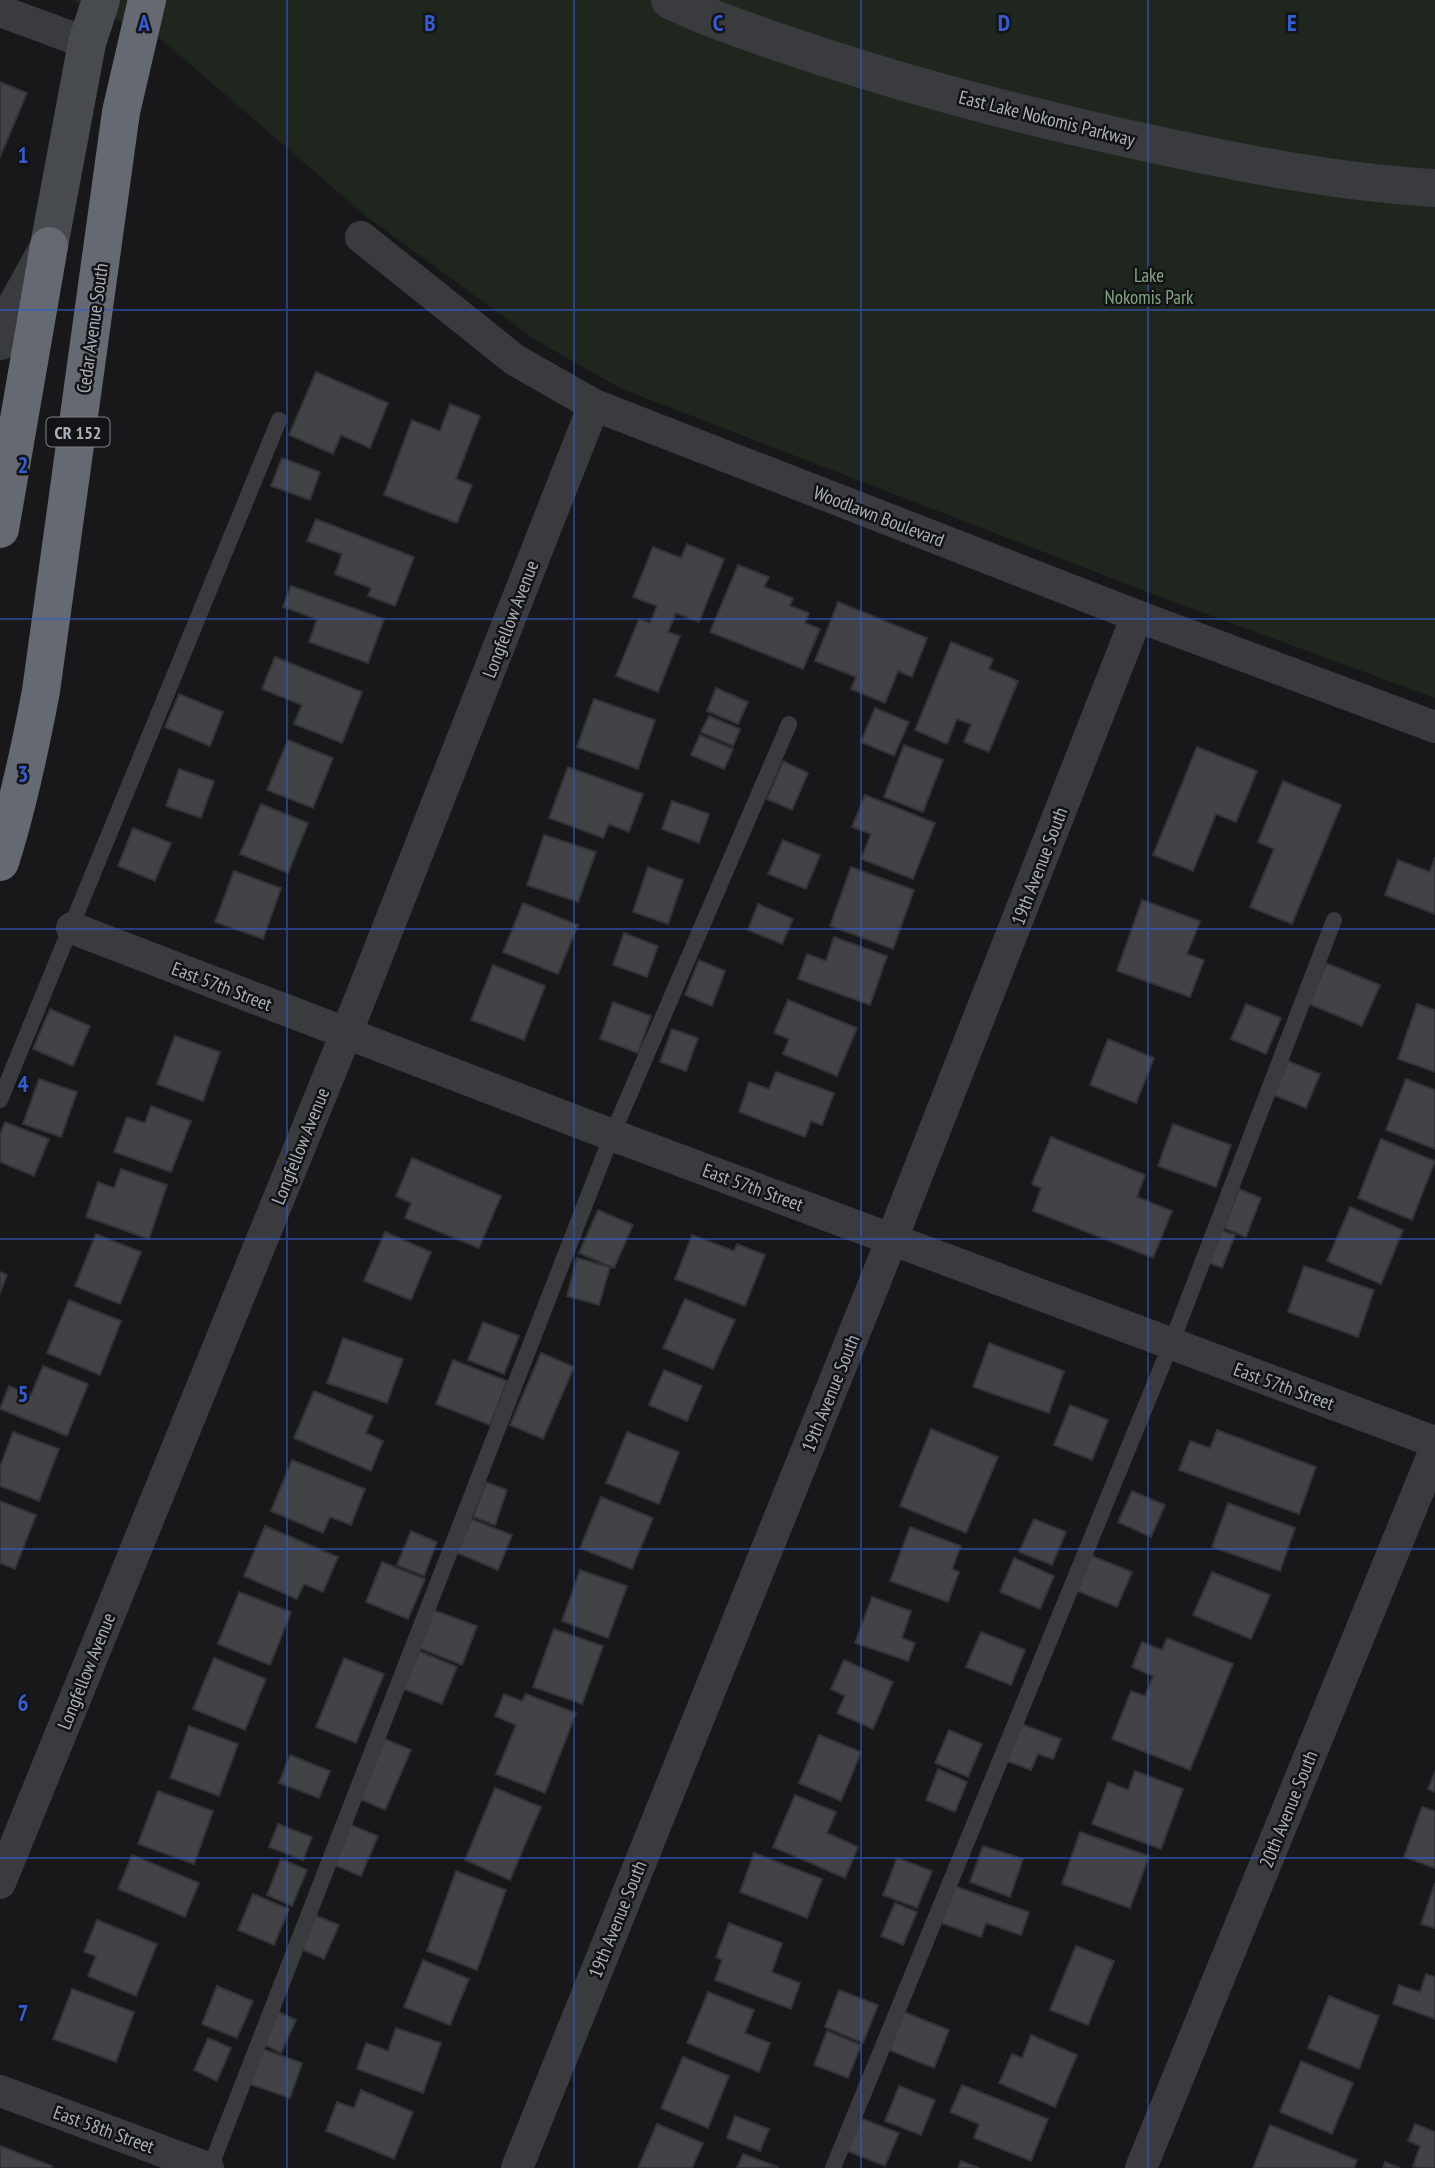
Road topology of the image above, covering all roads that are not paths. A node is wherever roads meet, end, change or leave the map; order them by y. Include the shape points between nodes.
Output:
1 (101, 0) edge
2 (147, 0) edge
3 (670, 0) edge
4 (0, 11) edge
5 (88, 43) junction
6 (1435, 188) edge
7 (361, 237) dead end
8 (50, 246) junction
9 (4, 332) edge
10 (594, 405) junction
11 (279, 420) dead end
12 (0, 529) edge
13 (1137, 616) junction
14 (789, 724) dead end
15 (1435, 727) edge
16 (0, 862) edge
17 (1334, 920) dead end
18 (72, 928) junction
19 (345, 1034) junction
20 (0, 1100) edge
21 (612, 1135) junction
22 (892, 1239) junction
23 (1171, 1344) junction
24 (1435, 1442) edge
25 (1435, 1450) edge
26 (0, 1884) edge
27 (0, 2091) edge
28 (209, 2168) edge
29 (517, 2168) edge
30 (833, 2168) edge
31 (1141, 2168) edge

1 - 5 main road, CR 152
2 - 16 highway, Cedar Avenue South / CR 152 via 121,112 41,691
3 - 6 street, East Lake Nokomis Parkway via 706,17 860,70 1030,117 1216,158 1391,186
4 - 5 street
5 - 8 main road, CR 152
7 - 10 street, Woodlawn Boulevard via 514,360
8 - 9 street
8 - 12 highway, CR 152
10 - 13 street, Woodlawn Boulevard
10 - 19 street, Longfellow Avenue
11 - 18 lane
13 - 15 street, Woodlawn Boulevard
13 - 22 street, 19th Avenue South
14 - 21 lane
17 - 23 lane
18 - 19 street, East 57th Street
18 - 20 lane
19 - 21 street, East 57th Street
19 - 26 street, Longfellow Avenue
21 - 22 street, East 57th Street
21 - 28 lane
22 - 23 street, East 57th Street
22 - 29 street, 19th Avenue South
23 - 24 street, East 57th Street
23 - 30 lane
25 - 31 street, 20th Avenue South
27 - 28 street, East 58th Street

